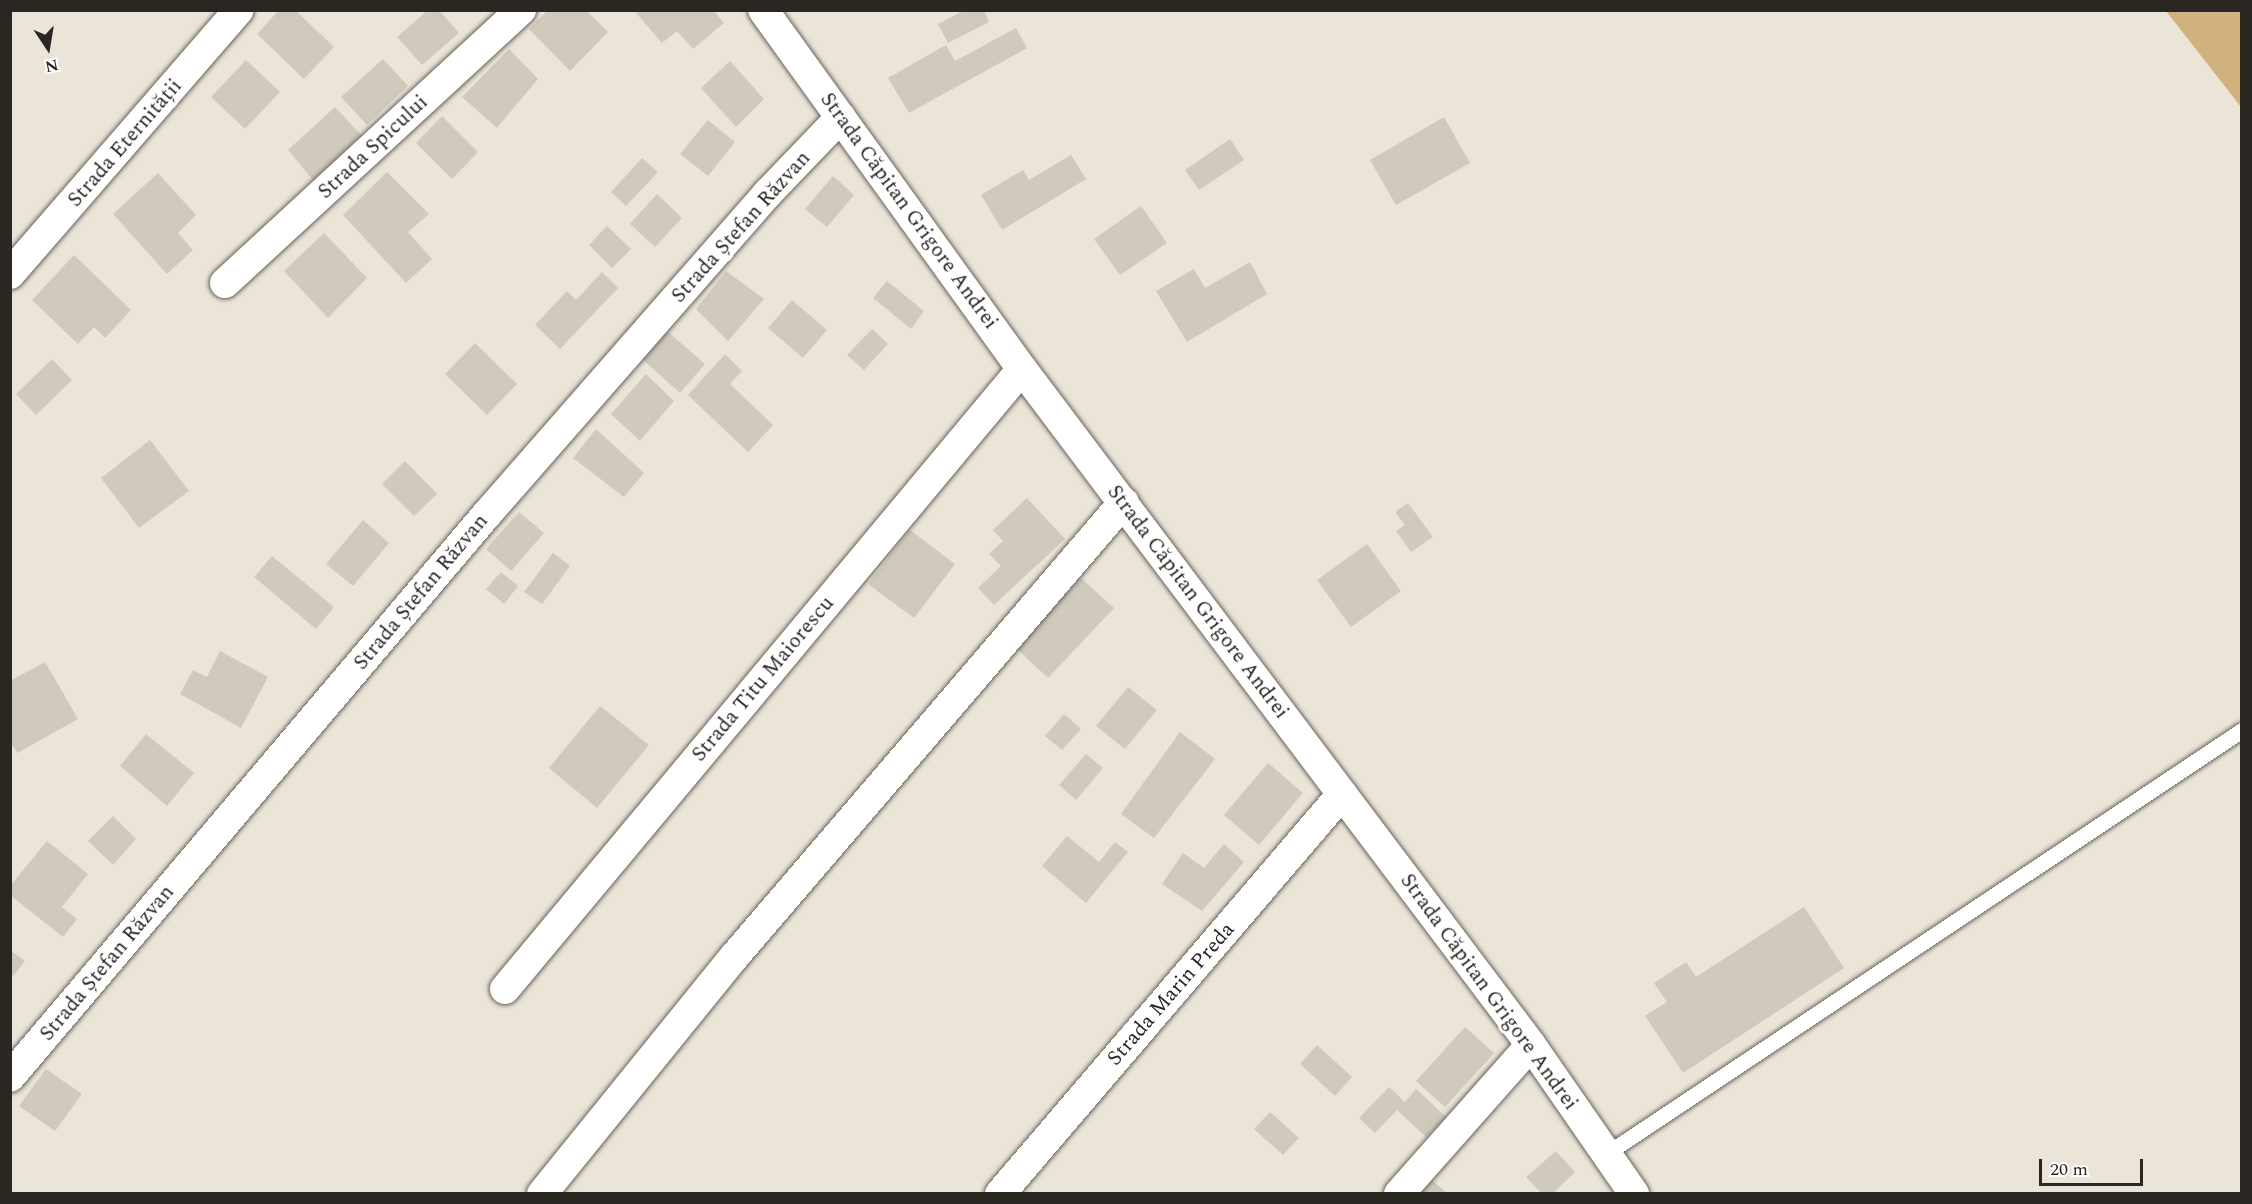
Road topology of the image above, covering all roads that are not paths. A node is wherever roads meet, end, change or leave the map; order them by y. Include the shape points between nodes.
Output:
1 (239, 10) edge
2 (522, 10) edge
3 (763, 10) edge
4 (842, 117) junction
5 (10, 274) edge
6 (225, 283) dead end
7 (1022, 369) junction
8 (1124, 502) junction
9 (2241, 730) edge
10 (1342, 794) junction
11 (505, 989) dead end
12 (1531, 1045) junction
13 (10, 1077) edge
14 (1617, 1179) edge
15 (542, 1194) edge
16 (1000, 1194) edge
17 (1399, 1194) edge

1 - 5 street, Strada Eternității
2 - 6 street, Strada Spicului
3 - 4 street, Strada Căpitan Grigore Andrei
4 - 7 street, Strada Căpitan Grigore Andrei
4 - 13 street, Strada Ștefan Răzvan via 768,193 487,514
7 - 8 street, Strada Căpitan Grigore Andrei
7 - 11 street, Strada Titu Maiorescu
8 - 10 street, Strada Căpitan Grigore Andrei
8 - 15 street via 734,957
9 - 14 lane
10 - 12 street, Strada Căpitan Grigore Andrei
10 - 16 street, Strada Marin Preda
12 - 14 street, Strada Căpitan Grigore Andrei
12 - 17 street

